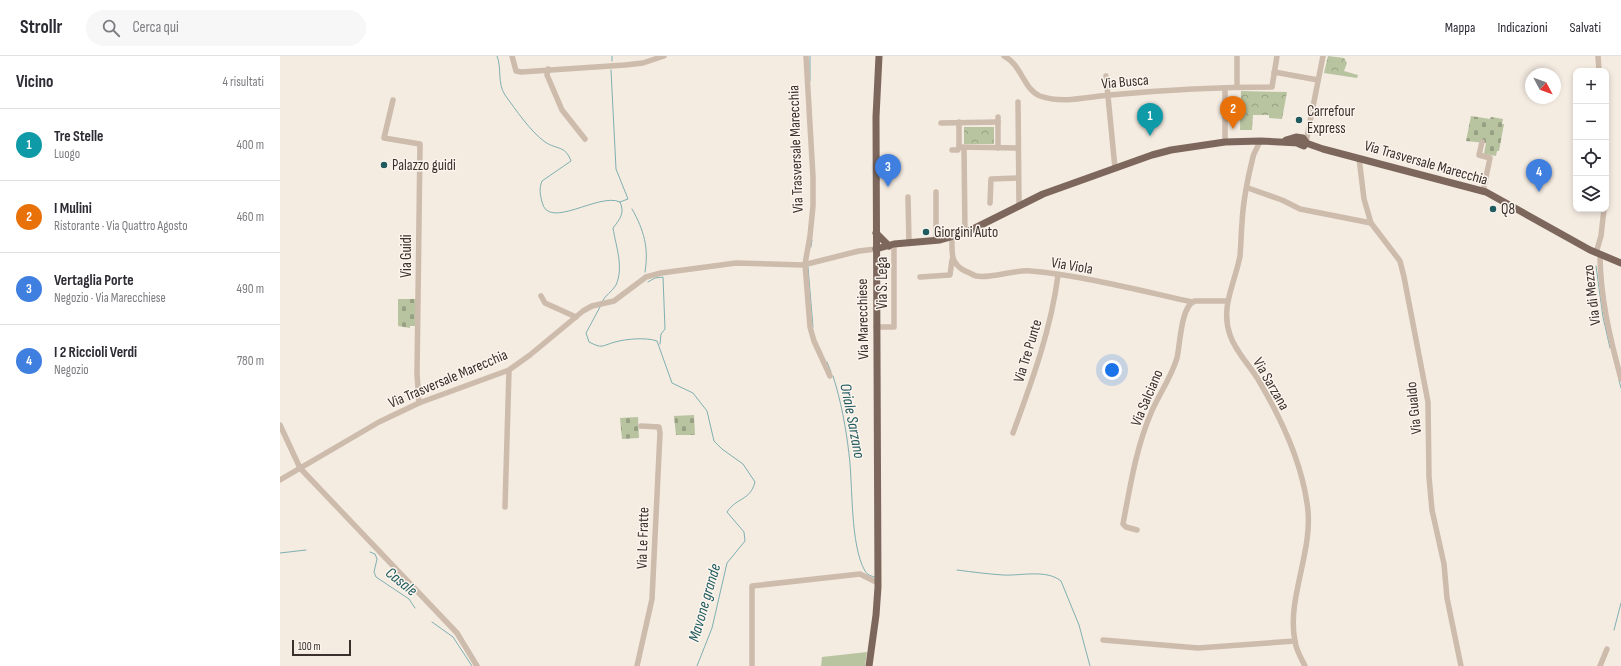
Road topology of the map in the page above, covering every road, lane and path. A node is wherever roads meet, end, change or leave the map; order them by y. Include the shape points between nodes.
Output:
1 (664, 56) edge
2 (806, 56) edge
3 (879, 56) edge
4 (1004, 56) edge
5 (1237, 56) edge
6 (1277, 56) edge
7 (1323, 56) edge
8 (1598, 56) edge
9 (510, 57) edge
10 (1599, 68) edge
11 (548, 69) junction
12 (1274, 72) junction
13 (1106, 76) dead end
14 (1318, 80) junction
15 (1237, 87) junction
16 (1225, 88) junction
17 (1108, 95) junction
18 (393, 100) dead end
19 (1018, 102) dead end
20 (960, 122) junction
21 (941, 123) dead end
22 (585, 138) dead end
23 (1260, 141) junction
24 (1225, 142) junction
25 (1303, 142) junction
26 (1482, 142) dead end
27 (961, 148) junction
28 (998, 148) junction
29 (1018, 148) junction
30 (952, 150) dead end
31 (1359, 158) junction
32 (1115, 168) junction
33 (1018, 178) junction
34 (1248, 188) junction
35 (1483, 191) junction
36 (936, 192) dead end
37 (908, 197) dead end
38 (990, 203) dead end
39 (1019, 204) junction
40 (1604, 212) edge
41 (1371, 223) junction
42 (876, 233) junction
43 (965, 233) junction
44 (952, 238) junction
45 (936, 240) junction
46 (909, 243) junction
47 (892, 245) junction
48 (876, 249) junction
49 (1598, 254) junction
50 (952, 259) junction
51 (1621, 262) edge
52 (805, 264) junction
53 (1058, 275) junction
54 (920, 277) dead end
55 (541, 296) dead end
56 (1192, 302) junction
57 (1227, 302) junction
58 (576, 317) junction
59 (876, 327) junction
60 (509, 370) junction
61 (830, 376) dead end
62 (1621, 380) edge
63 (419, 403) junction
64 (280, 425) edge
65 (641, 426) dead end
66 (1013, 433) dead end
67 (300, 468) junction
68 (280, 480) edge
69 (505, 507) dead end
70 (1137, 530) dead end
71 (878, 582) junction
72 (1103, 640) dead end
73 (1295, 641) junction
74 (1607, 649) dead end
75 (477, 666) edge
76 (636, 666) edge
77 (752, 666) edge
78 (868, 666) edge
79 (1305, 666) edge
80 (1461, 666) edge
81 (1600, 666) edge

1 - 11 street via 625,65
2 - 52 street, Via Trasversale Marecchia via 813,206
3 - 42 main road, Via Marecchiese
4 - 17 street, Via Busca via 1014,62 1030,88 1040,96 1073,100
5 - 15 street
6 - 12 street
7 - 14 street
8 - 10 street
9 - 11 street via 516,71
11 - 22 street via 547,75 562,110
12 - 14 street
12 - 15 street, Via Busca via 1272,87
13 - 17 street
14 - 25 street via 1310,128
15 - 16 street, Via Busca
16 - 17 street, Via Busca
16 - 24 street
17 - 32 street
18 - 63 street, Via Guidi via 384,138 420,144 417,374
19 - 29 street
20 - 21 street
20 - 27 street
20 - 28 street via 998,120
23 - 24 main road, Via Trasversale Marecchia
23 - 25 main road, Via Trasversale Marecchia via 1277,142 1291,138
23 - 34 street, Via Sarzana via 1252,158
24 - 32 main road, Via Trasversale Marecchia via 1171,150
25 - 31 main road, Via Trasversale Marecchia
26 - 35 street via 1479,155 1490,158
27 - 28 street
27 - 30 street
27 - 43 street
28 - 29 street
29 - 33 street
31 - 35 main road, Via Trasversale Marecchia
31 - 41 street, Via Gualdo via 1364,199
32 - 39 main road, Via Trasversale Marecchia
33 - 38 street via 991,179
33 - 39 street
34 - 41 street via 1300,209
34 - 57 street, Via Sarzana via 1242,221 1240,256
35 - 49 main road, Via Trasversale Marecchia
36 - 45 street
37 - 46 street
39 - 43 main road, Via Trasversale Marecchia
40 - 49 street
41 - 80 street, Via Gualdo via 1400,261 1404,277 1428,402 1432,510
42 - 47 main road
42 - 48 main road, Via Marecchiese
43 - 44 main road, Via Trasversale Marecchia
44 - 45 main road, Via Trasversale Marecchia
44 - 50 street
45 - 46 main road, Via Trasversale Marecchia
46 - 47 main road, Via Trasversale Marecchia
47 - 48 main road, Via Trasversale Marecchia
47 - 59 street, Via S. Lega via 894,327
48 - 52 street, Via Trasversale Marecchia
48 - 59 main road, Via Marecchiese
49 - 51 main road, Via Trasversale Marecchia
49 - 62 street, Via di Mezzo via 1607,326
50 - 53 street, Via Viola via 960,268 977,276 1028,271
50 - 54 street via 950,275
52 - 58 street, Via Trasversale Marecchia via 736,263 660,273 646,277 614,301 592,306
52 - 61 street, Via Trasversale Marecchia via 810,327
53 - 56 street, Via Viola via 1069,275
53 - 66 street, Via Tre Punte via 1052,315
55 - 58 street via 545,303
56 - 57 street
56 - 70 street, Via Salciano via 1186,309 1170,376 1151,413 1138,454 1123,524 1126,528
57 - 73 street, Via Sarzana via 1230,336 1238,353 1258,380 1293,449 1306,493 1307,548 1293,628
58 - 60 street, Via Trasversale Marecchia
59 - 71 main road, Via Marecchiese
60 - 63 street, Via Trasversale Marecchia
60 - 69 street
63 - 67 street, Via Trasversale Marecchia via 379,422
64 - 67 street
65 - 76 street, Via Le Fratte via 659,427 660,433 652,599
67 - 68 street, Via Trasversale Marecchia
67 - 75 street via 457,633
71 - 77 street via 860,574 752,586
71 - 78 main road, Via Marecchiese
72 - 73 street via 1198,648
73 - 79 street, Via Sarzana
74 - 81 street

